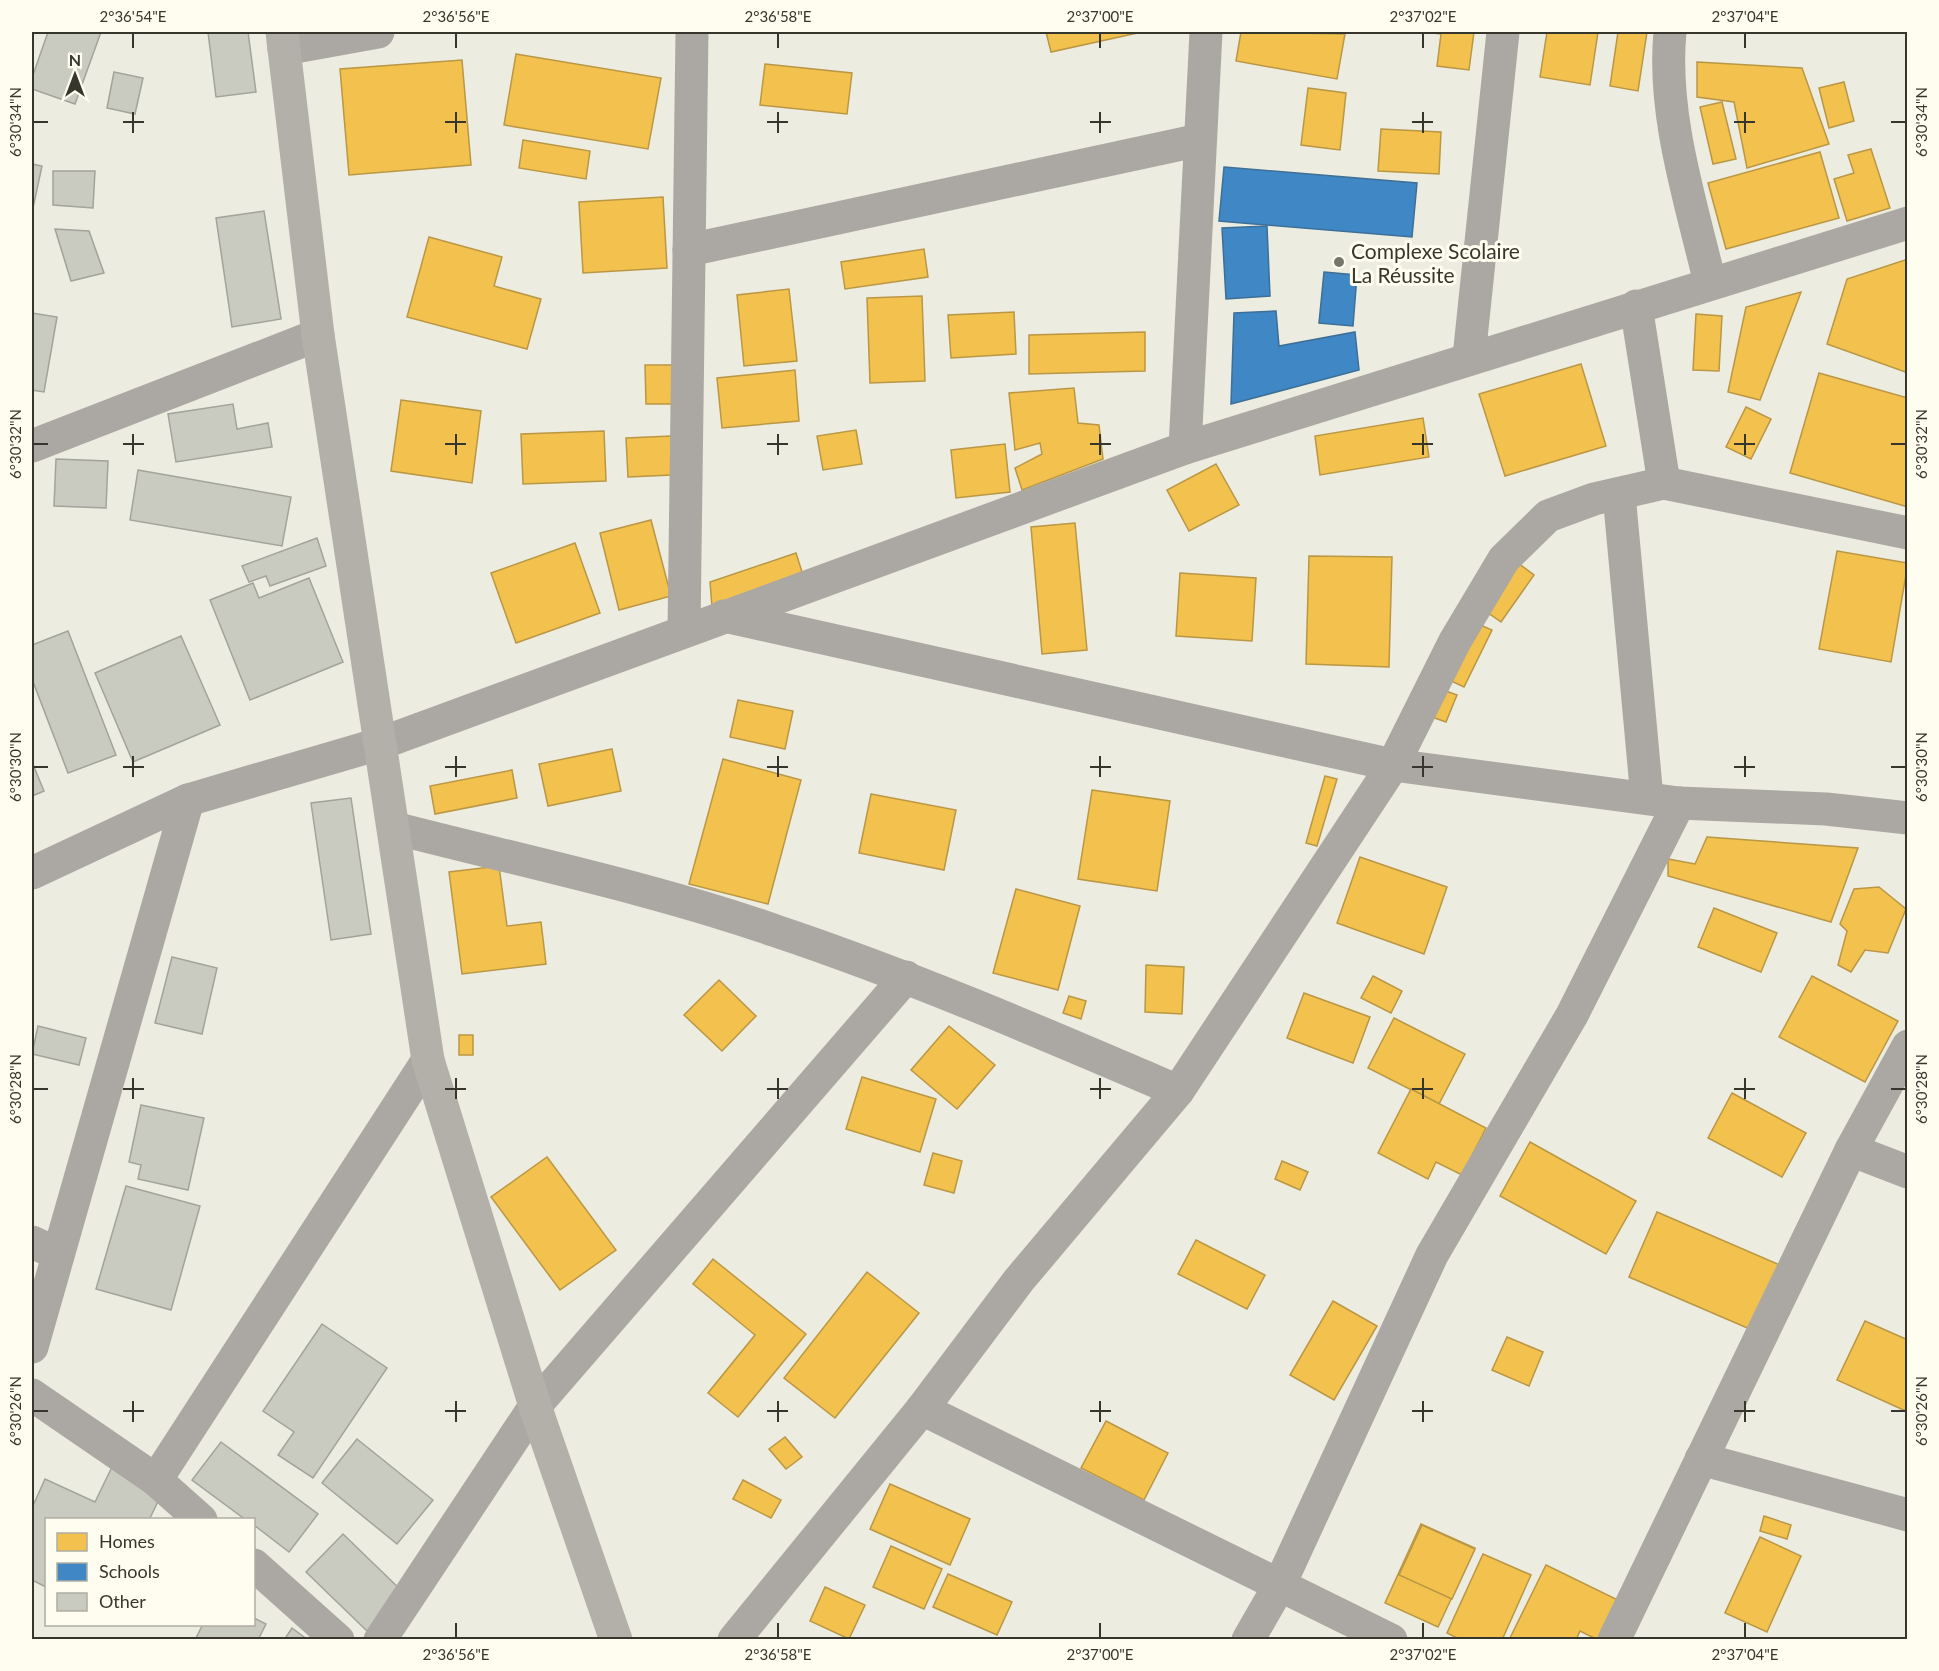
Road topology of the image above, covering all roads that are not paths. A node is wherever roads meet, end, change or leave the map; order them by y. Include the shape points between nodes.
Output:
1 (378, 32) edge
2 (692, 32) edge
3 (1206, 32) edge
4 (1503, 32) edge
5 (1670, 32) edge
6 (283, 40) edge
7 (1200, 140) junction
8 (1908, 223) edge
9 (689, 250) junction
10 (1710, 283) junction
11 (1636, 306) junction
12 (318, 335) junction
13 (1469, 357) junction
14 (32, 446) edge
15 (1185, 448) junction
16 (1664, 483) junction
17 (1618, 494) junction
18 (1908, 533) edge
19 (724, 615) junction
20 (684, 631) junction
21 (379, 744) junction
22 (1393, 765) junction
23 (1647, 798) junction
24 (188, 800) junction
25 (1679, 803) junction
26 (1908, 818) edge
27 (394, 828) junction
28 (32, 873) edge
29 (906, 978) junction
30 (1908, 1047) edge
31 (428, 1060) junction
32 (1178, 1091) junction
33 (1851, 1150) junction
34 (1908, 1172) edge
35 (45, 1248) edge
36 (32, 1347) edge
37 (32, 1395) edge
38 (535, 1406) junction
39 (922, 1409) junction
40 (1701, 1459) junction
41 (156, 1480) junction
42 (1908, 1515) edge
43 (199, 1518) edge
44 (255, 1566) edge
45 (1279, 1586) junction
46 (338, 1640) edge
47 (380, 1640) edge
48 (616, 1640) edge
49 (734, 1640) edge
50 (1248, 1640) edge
51 (1391, 1640) edge
52 (1614, 1640) edge

1 - 6 street
2 - 9 street
3 - 7 street
4 - 13 street
5 - 10 street via 1667,60 1679,151
6 - 12 street
7 - 9 street
7 - 15 street
8 - 10 street
9 - 20 street
10 - 11 street
11 - 13 street
11 - 16 street
12 - 14 street
12 - 21 street
13 - 15 street
15 - 19 street
16 - 17 street
16 - 18 street
17 - 22 street via 1548,516 1504,559 1455,641
17 - 23 street
19 - 20 street
19 - 22 street
20 - 21 street
21 - 24 street
21 - 27 street
22 - 23 street
22 - 32 street
23 - 25 street
24 - 28 street
24 - 35 street
25 - 26 street via 1826,809
25 - 45 street via 1572,1015 1432,1255
27 - 29 street via 646,892 774,930
27 - 31 street
29 - 32 street
29 - 38 street
30 - 33 street
31 - 38 street
31 - 41 street
32 - 39 street via 1019,1280
33 - 34 street
33 - 40 street
35 - 36 street
37 - 41 street
38 - 47 street
38 - 48 street
39 - 45 street
39 - 49 street
40 - 42 street
40 - 52 street
41 - 43 street
44 - 46 street
45 - 50 street
45 - 51 street

